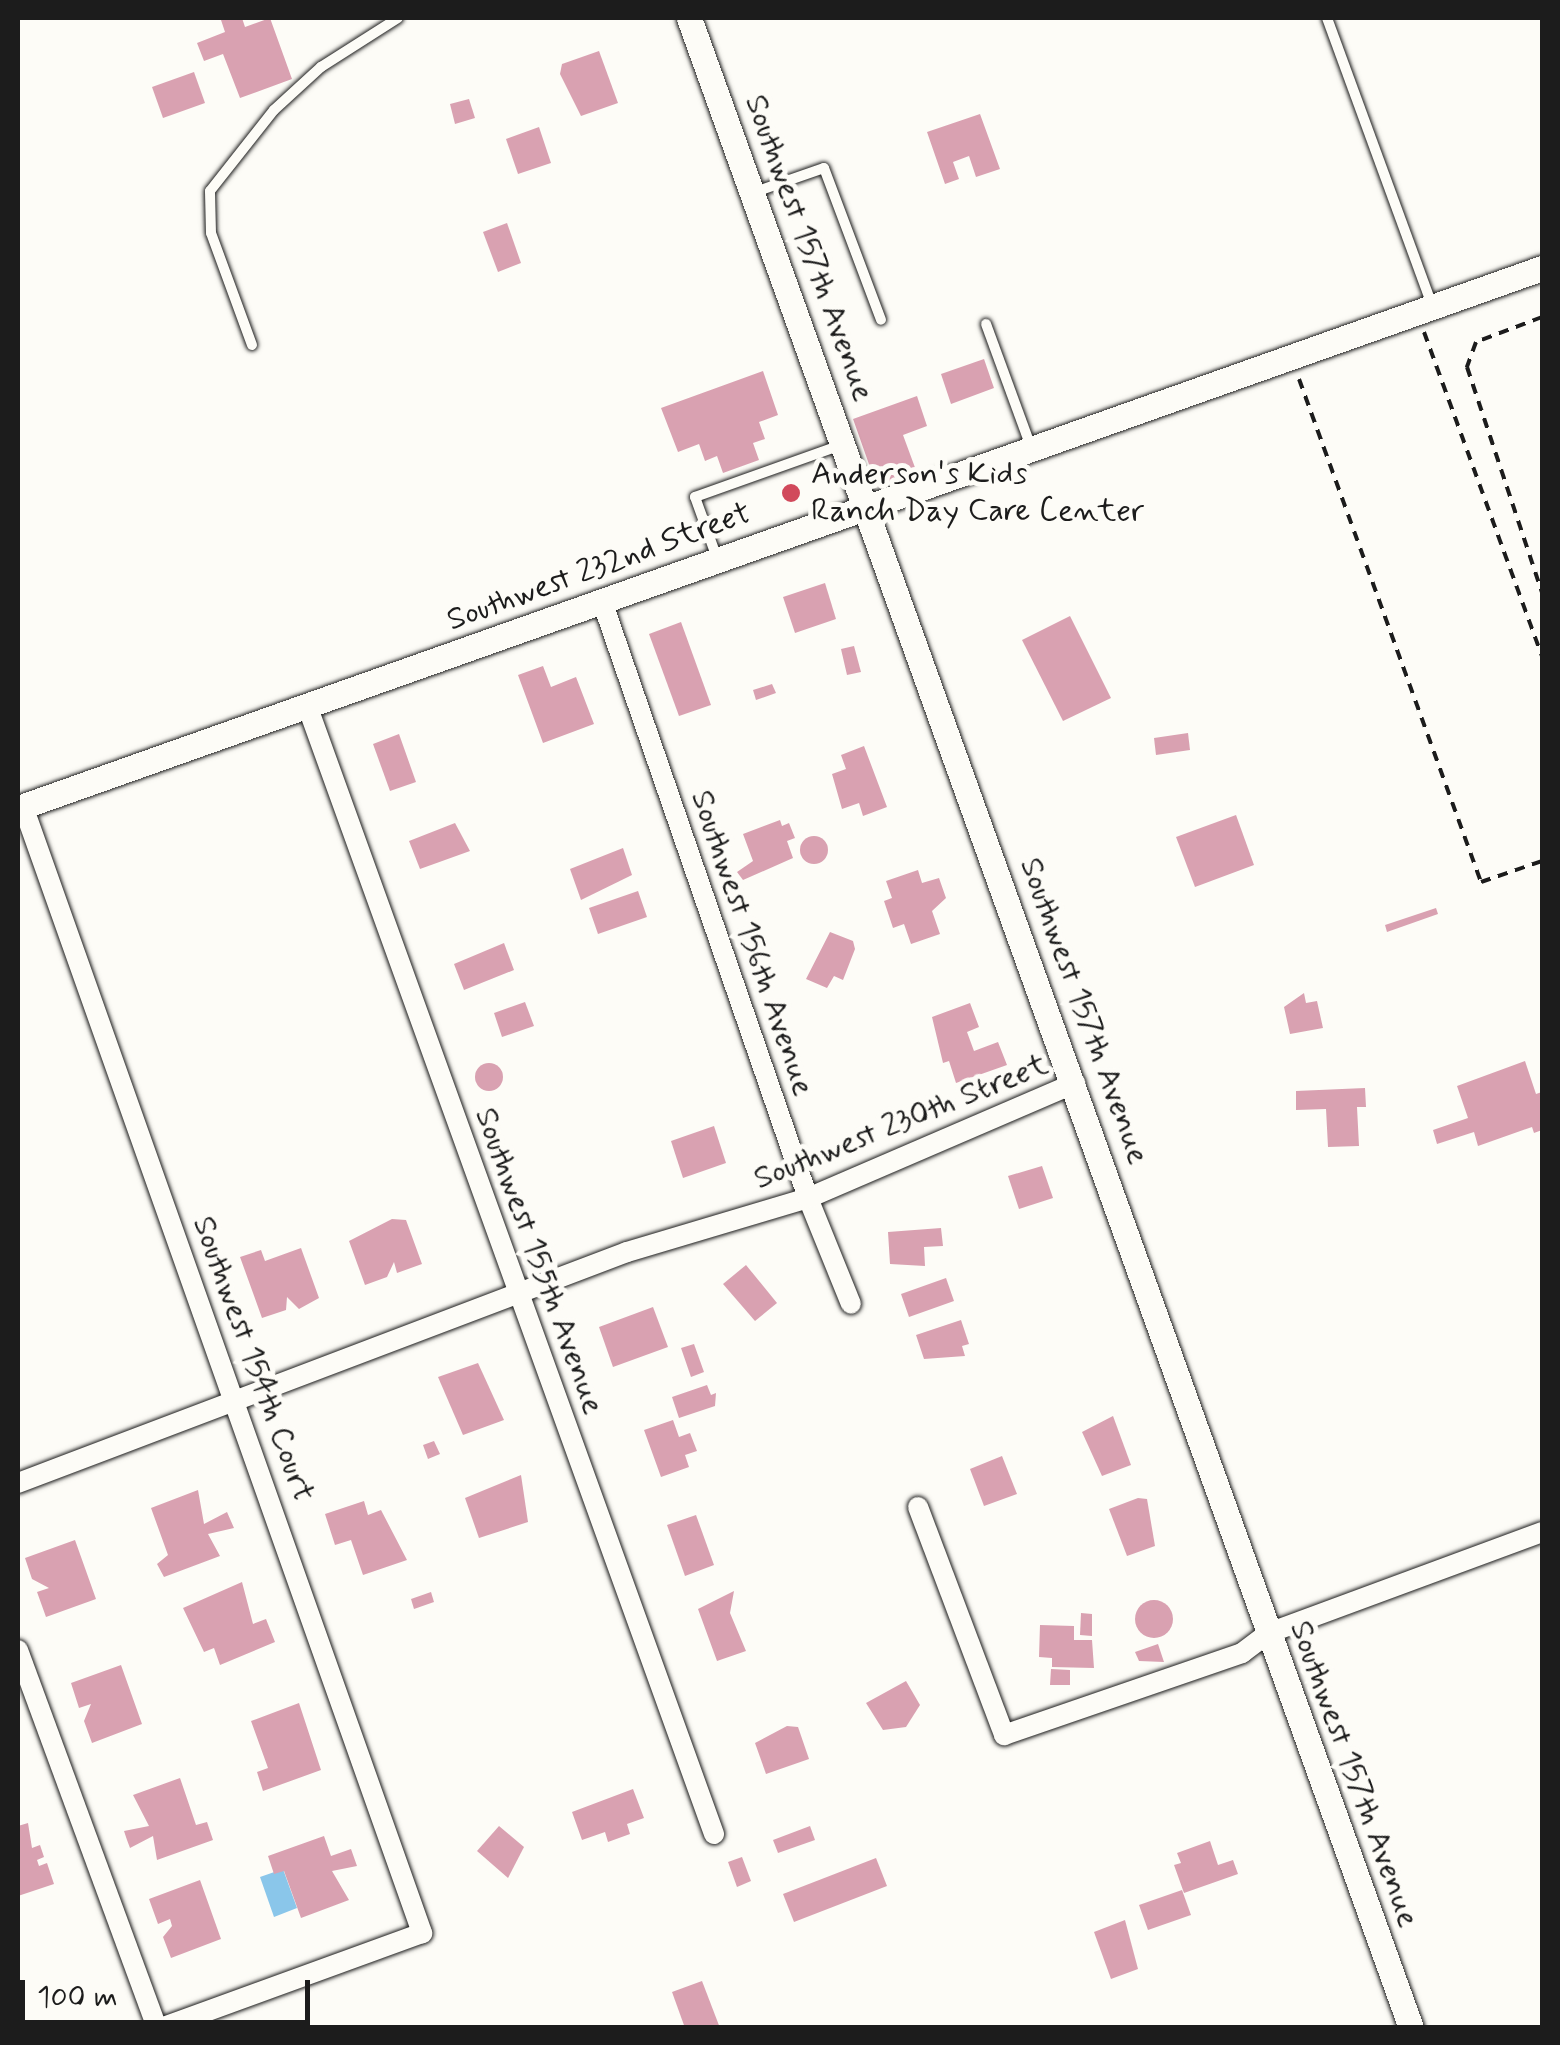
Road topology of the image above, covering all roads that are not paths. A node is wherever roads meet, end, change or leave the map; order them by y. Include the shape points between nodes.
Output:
1 (398, 18) edge
2 (689, 18) edge
3 (1327, 18) edge
4 (754, 192) junction
5 (1542, 268) edge
6 (1425, 310) junction
7 (881, 320) dead end
8 (986, 324) dead end
9 (252, 344) dead end
10 (846, 444) junction
11 (1032, 448) junction
12 (869, 504) junction
13 (718, 559) junction
14 (602, 600) junction
15 (308, 708) junction
16 (20, 807) edge
17 (1075, 1083) junction
18 (808, 1198) junction
19 (518, 1294) junction
20 (851, 1304) dead end
21 (237, 1400) junction
22 (18, 1483) edge
23 (918, 1507) dead end
24 (1542, 1532) edge
25 (1269, 1632) junction
26 (18, 1650) edge
27 (714, 1834) dead end
28 (159, 2028) edge
29 (1411, 2028) edge

1 - 9 lane via 321,67 274,110 210,191 211,233
2 - 4 street, Southwest 157th Avenue
3 - 6 lane
4 - 7 lane via 824,168
4 - 10 street, Southwest 157th Avenue
5 - 6 street, Southwest 232nd Street
6 - 11 street, Southwest 232nd Street
8 - 11 lane
10 - 12 street, Southwest 157th Avenue
10 - 13 lane via 694,497
11 - 12 street, Southwest 232nd Street
12 - 13 street, Southwest 232nd Street
12 - 17 street, Southwest 157th Avenue
13 - 14 street, Southwest 232nd Street
14 - 15 street, Southwest 232nd Street
14 - 18 street, Southwest 156th Avenue
15 - 16 street, Southwest 232nd Street
15 - 19 street, Southwest 155th Avenue
16 - 21 street, Southwest 154th Court
17 - 18 street, Southwest 230th Street
17 - 25 street, Southwest 157th Avenue
18 - 19 street, Southwest 230th Street
18 - 20 street, Southwest 156th Avenue
19 - 21 street, Southwest 230th Street
19 - 27 street, Southwest 155th Avenue
21 - 22 street, Southwest 230th Street
21 - 28 street, Southwest 154th Court via 422,1934
23 - 25 street via 1004,1735 1242,1653
24 - 25 street
25 - 29 street, Southwest 157th Avenue
26 - 28 street

